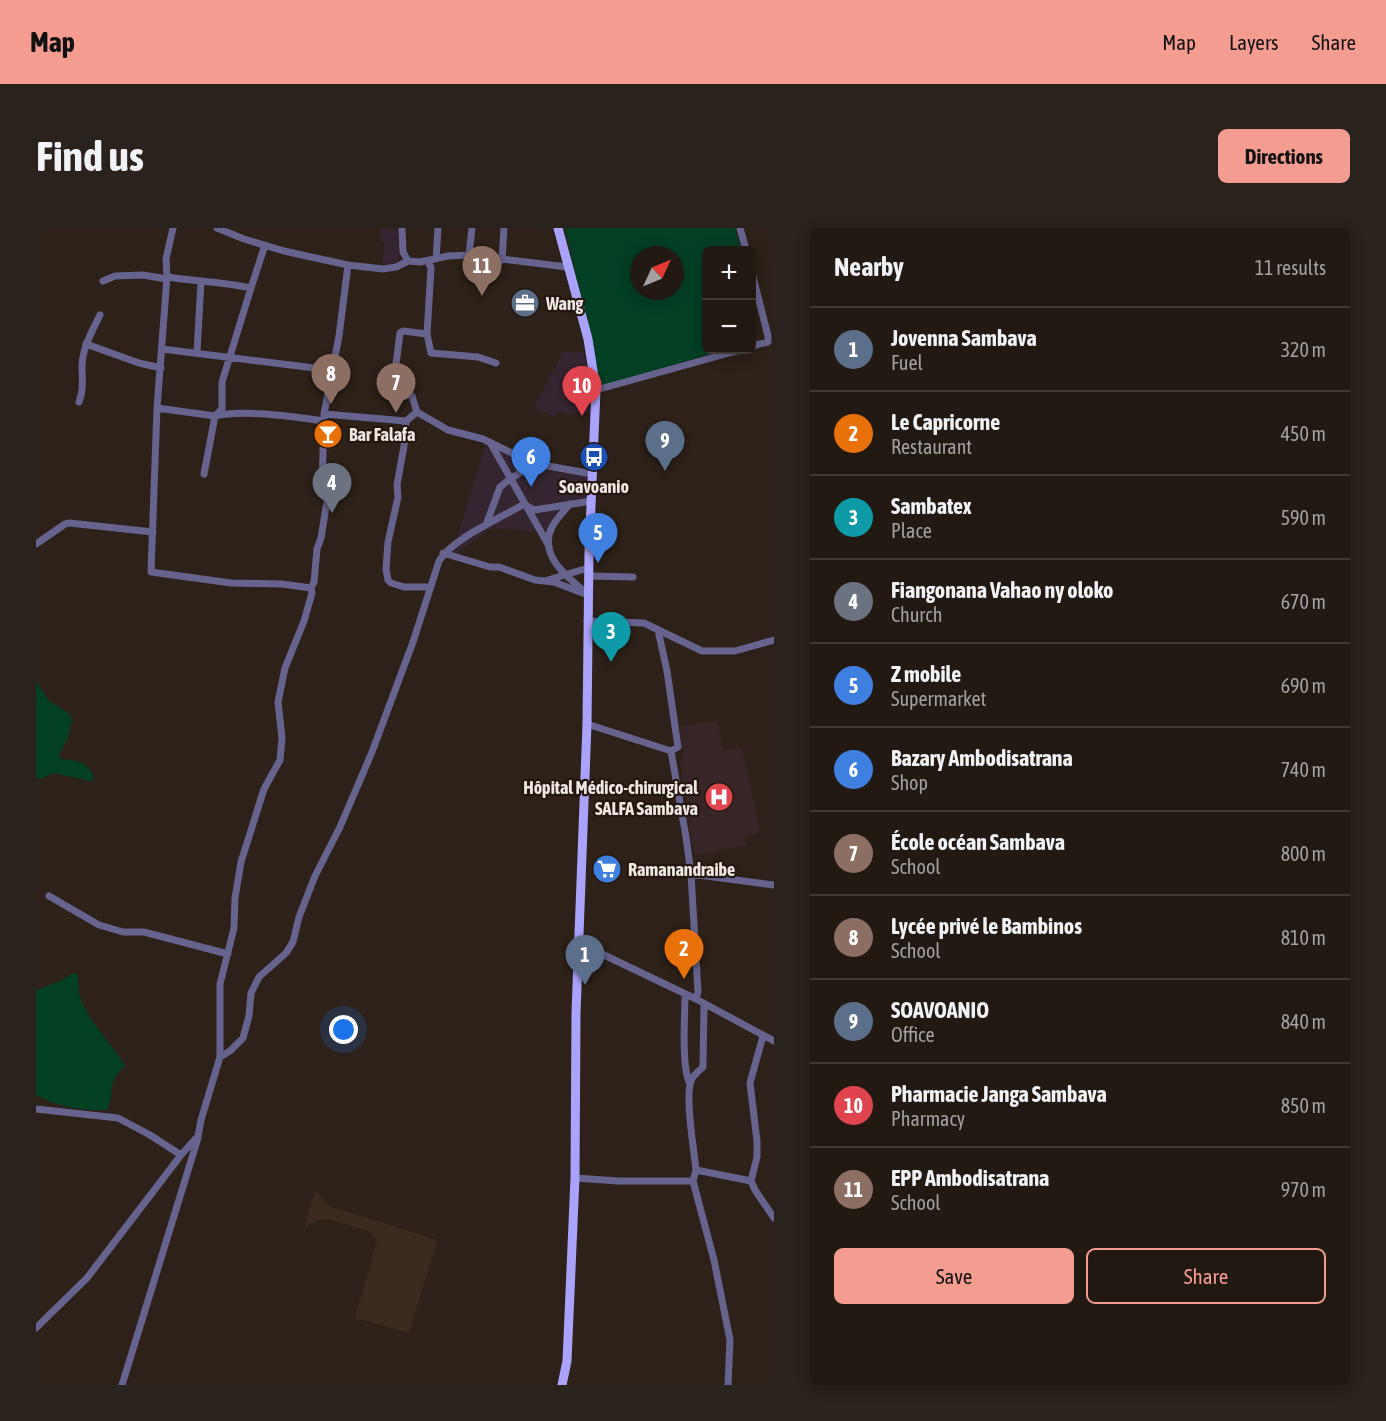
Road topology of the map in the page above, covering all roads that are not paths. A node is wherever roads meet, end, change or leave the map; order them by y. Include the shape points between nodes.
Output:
1 (173, 228) edge
2 (217, 228) edge
3 (402, 228) edge
4 (438, 228) edge
5 (472, 228) edge
6 (504, 228) edge
7 (558, 228) edge
8 (740, 228) edge
9 (265, 245) junction
10 (745, 246) edge
11 (469, 255) junction
12 (432, 260) junction
13 (502, 260) junction
14 (408, 261) junction
15 (348, 265) junction
16 (567, 267) junction
17 (167, 278) junction
18 (103, 281) dead end
19 (201, 282) junction
20 (250, 288) junction
21 (756, 289) edge
22 (100, 315) dead end
23 (427, 334) junction
24 (86, 344) junction
25 (756, 345) edge
26 (162, 348) junction
27 (197, 352) junction
28 (726, 354) edge
29 (231, 358) junction
30 (496, 363) dead end
31 (160, 368) junction
32 (331, 370) junction
33 (596, 390) junction
34 (79, 402) dead end
35 (157, 408) junction
36 (417, 412) junction
37 (215, 416) junction
38 (324, 418) junction
39 (406, 421) junction
40 (491, 444) junction
41 (534, 464) junction
42 (204, 474) dead end
43 (592, 474) junction
44 (510, 479) junction
45 (592, 501) junction
46 (524, 504) junction
47 (570, 504) junction
48 (486, 525) junction
49 (153, 532) junction
50 (36, 544) edge
51 (549, 546) junction
52 (443, 553) junction
53 (588, 572) junction
54 (565, 574) junction
55 (633, 577) dead end
56 (546, 581) junction
57 (430, 587) junction
58 (311, 588) junction
59 (588, 595) junction
60 (587, 621) junction
61 (658, 630) junction
62 (774, 640) edge
63 (587, 724) junction
64 (671, 751) junction
65 (691, 874) junction
66 (774, 885) edge
67 (48, 896) dead end
68 (579, 943) junction
69 (228, 954) junction
70 (685, 994) junction
71 (696, 999) junction
72 (704, 1004) junction
73 (763, 1036) junction
74 (774, 1041) edge
75 (220, 1057) junction
76 (690, 1084) junction
77 (36, 1109) edge
78 (198, 1136) junction
79 (181, 1155) junction
80 (696, 1170) junction
81 (575, 1178) junction
82 (751, 1180) junction
83 (693, 1181) junction
84 (774, 1218) edge
85 (36, 1328) edge
86 (122, 1385) edge
87 (562, 1385) edge
88 (728, 1385) edge

1 - 17 street via 166,259
2 - 9 street
3 - 14 street via 403,252
4 - 12 street
5 - 11 street
6 - 13 street
7 - 16 main road
8 - 10 street
9 - 15 street
9 - 20 street
11 - 12 street
11 - 13 street
12 - 14 street
12 - 23 street
13 - 16 street
14 - 15 street via 383,269
15 - 32 street
16 - 33 main road via 588,339
17 - 18 street via 115,276
17 - 19 street
17 - 26 street
19 - 20 street
19 - 27 street
20 - 29 street
21 - 25 street via 768,336 768,342
22 - 24 street
23 - 30 street via 431,353 478,357
23 - 36 street via 403,331 397,348 393,387 397,393 412,396
24 - 31 street
24 - 34 street via 82,364 84,389
26 - 27 street
26 - 31 street
27 - 29 street
28 - 33 street
29 - 32 street
29 - 37 street via 222,382 222,409
31 - 35 street
32 - 38 street
33 - 43 main road
35 - 37 street
35 - 49 street
36 - 39 street
36 - 40 street via 448,430
37 - 38 street
37 - 42 street
38 - 39 street
38 - 58 street via 321,490 327,501
39 - 57 street via 386,569 391,583
40 - 41 street
40 - 44 street
41 - 43 street
41 - 44 street
43 - 45 main road
44 - 46 street
44 - 48 street via 500,487
45 - 47 street
45 - 53 main road
46 - 47 street via 534,510
46 - 48 street
46 - 51 street
47 - 51 street via 551,528
48 - 52 street
49 - 50 street via 69,523
49 - 58 street via 151,572 231,584
51 - 54 street via 555,564
52 - 56 street
52 - 57 street
53 - 54 street
53 - 55 street
53 - 59 main road
54 - 56 street
54 - 59 street
56 - 59 street
57 - 75 street via 372,752 315,876 293,942 259,977 250,993 243,1038
58 - 69 street via 278,702 280,759 264,789 241,862
59 - 60 main road
60 - 61 street via 644,623
60 - 63 main road
61 - 62 street via 702,651 735,651
61 - 64 street via 678,747
63 - 64 street
63 - 68 main road
64 - 65 street
65 - 66 street
65 - 71 street
67 - 69 street via 99,925 123,932 144,932
68 - 70 street
68 - 81 main road
69 - 75 street via 220,984
70 - 71 street
70 - 76 street
71 - 72 street
72 - 73 street
72 - 76 street via 704,1066
73 - 74 street
73 - 82 street via 750,1083 758,1141
75 - 78 street
76 - 80 street
77 - 79 street via 118,1118
78 - 79 street
78 - 86 street
79 - 85 street via 87,1278
80 - 82 street
80 - 83 street
81 - 83 street
81 - 87 main road via 568,1350
82 - 84 street
83 - 88 street via 729,1332

